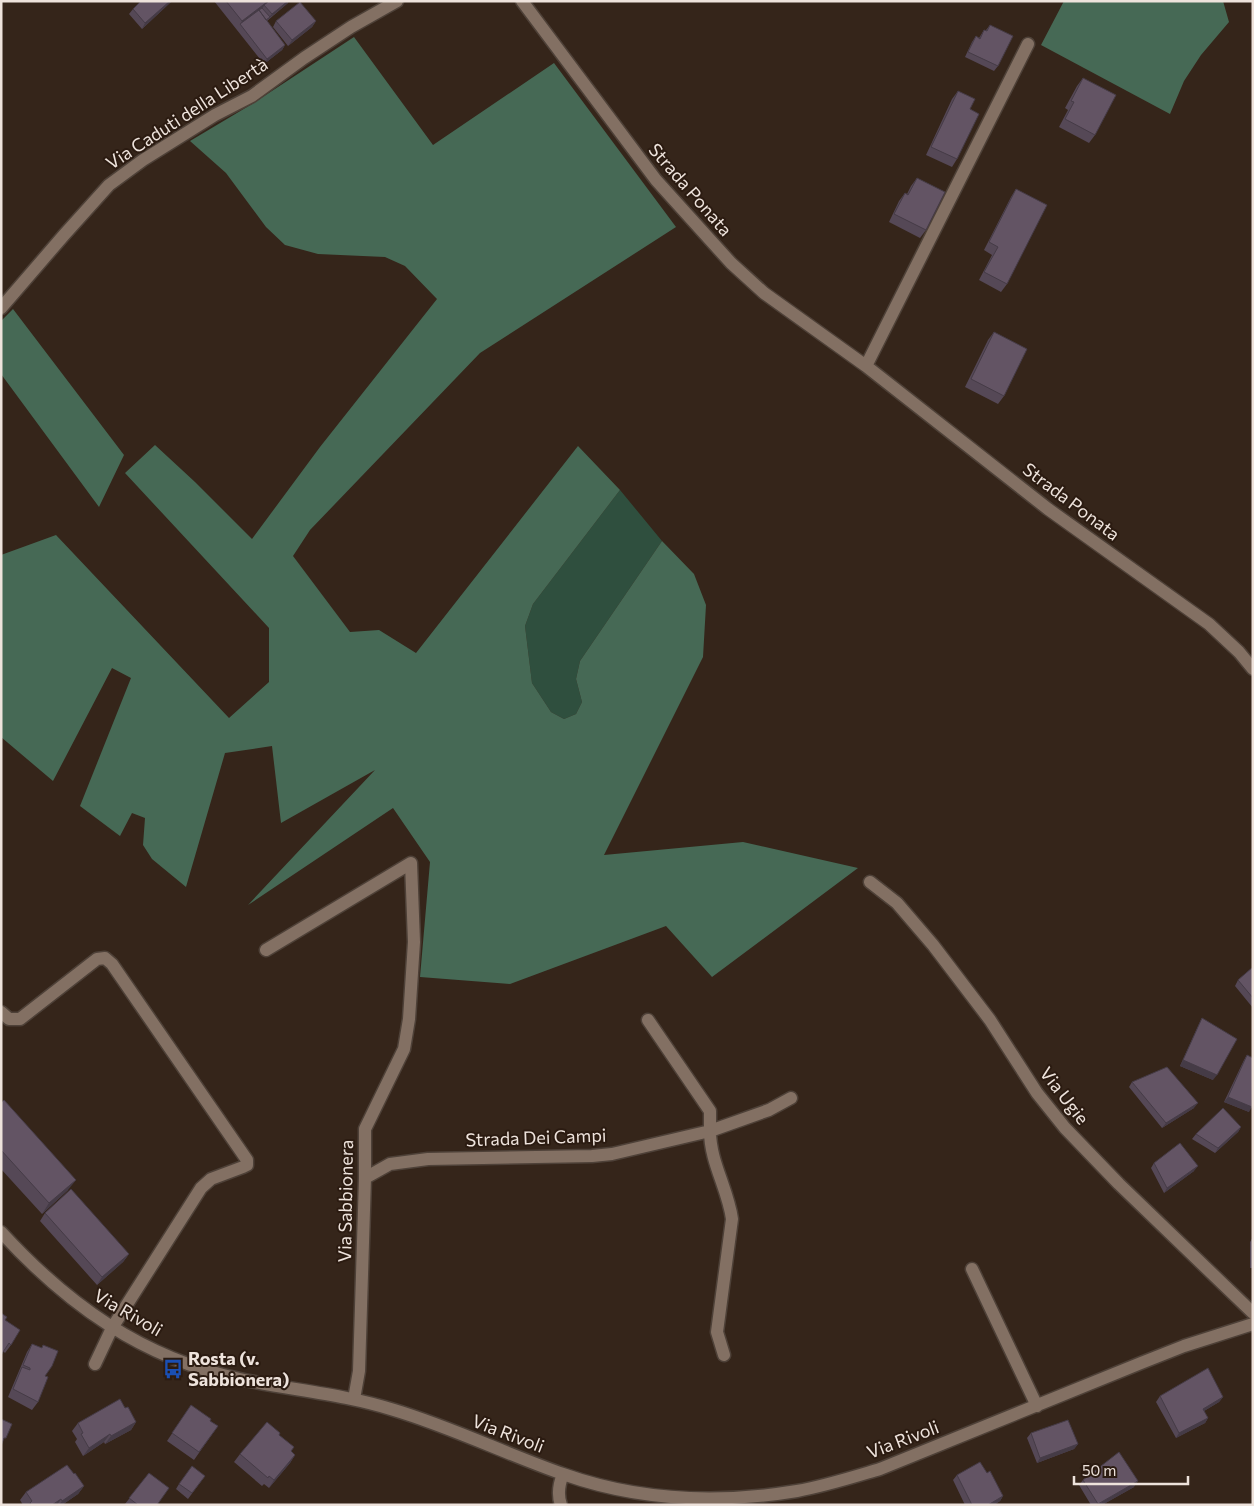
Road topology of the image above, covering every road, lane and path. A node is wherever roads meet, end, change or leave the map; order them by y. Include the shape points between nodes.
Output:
1 (397, 1) edge
2 (522, 1) edge
3 (1028, 44) dead end
4 (1, 308) edge
5 (866, 366) junction
6 (1253, 669) edge
7 (870, 882) dead end
8 (266, 950) dead end
9 (1, 1012) edge
10 (648, 1020) dead end
11 (791, 1098) dead end
12 (710, 1131) junction
13 (365, 1178) junction
14 (1, 1232) edge
15 (972, 1269) dead end
16 (1253, 1313) edge
17 (1253, 1324) edge
18 (112, 1328) junction
19 (724, 1355) dead end
20 (95, 1364) dead end
21 (354, 1399) junction
22 (1037, 1406) junction
23 (563, 1474) junction
24 (561, 1505) edge

1 - 4 street, Via Caduti della Libertà via 351,27 252,96 215,115 109,185
2 - 5 street, Strada Ponata via 656,180 692,222 764,293
3 - 5 street
5 - 6 street, Strada Ponata via 1048,509 1209,624
7 - 16 street, Via Ugie via 897,903 933,945 1065,1128
8 - 13 street, Via Sabbionera via 411,863 414,942 409,1019 404,1049 365,1128
9 - 18 street via 9,1019 20,1019 97,959 105,958 247,1160 243,1168 211,1179 201,1188
10 - 12 street via 710,1111
11 - 12 street, Strada Dei Campi via 769,1110
12 - 13 street, Strada Dei Campi via 612,1154 402,1162 390,1164
12 - 19 street via 710,1145 732,1219 717,1332
13 - 21 street, Via Sabbionera via 359,1371
14 - 18 street, Via Rivoli via 58,1289
15 - 22 street
17 - 22 street, Via Rivoli via 1184,1346
18 - 20 street
18 - 21 street, Via Rivoli via 211,1372
21 - 23 street, Via Rivoli via 420,1419
22 - 23 street, Via Rivoli via 880,1469 799,1491 754,1497 661,1497 624,1491
23 - 24 street via 559,1490

